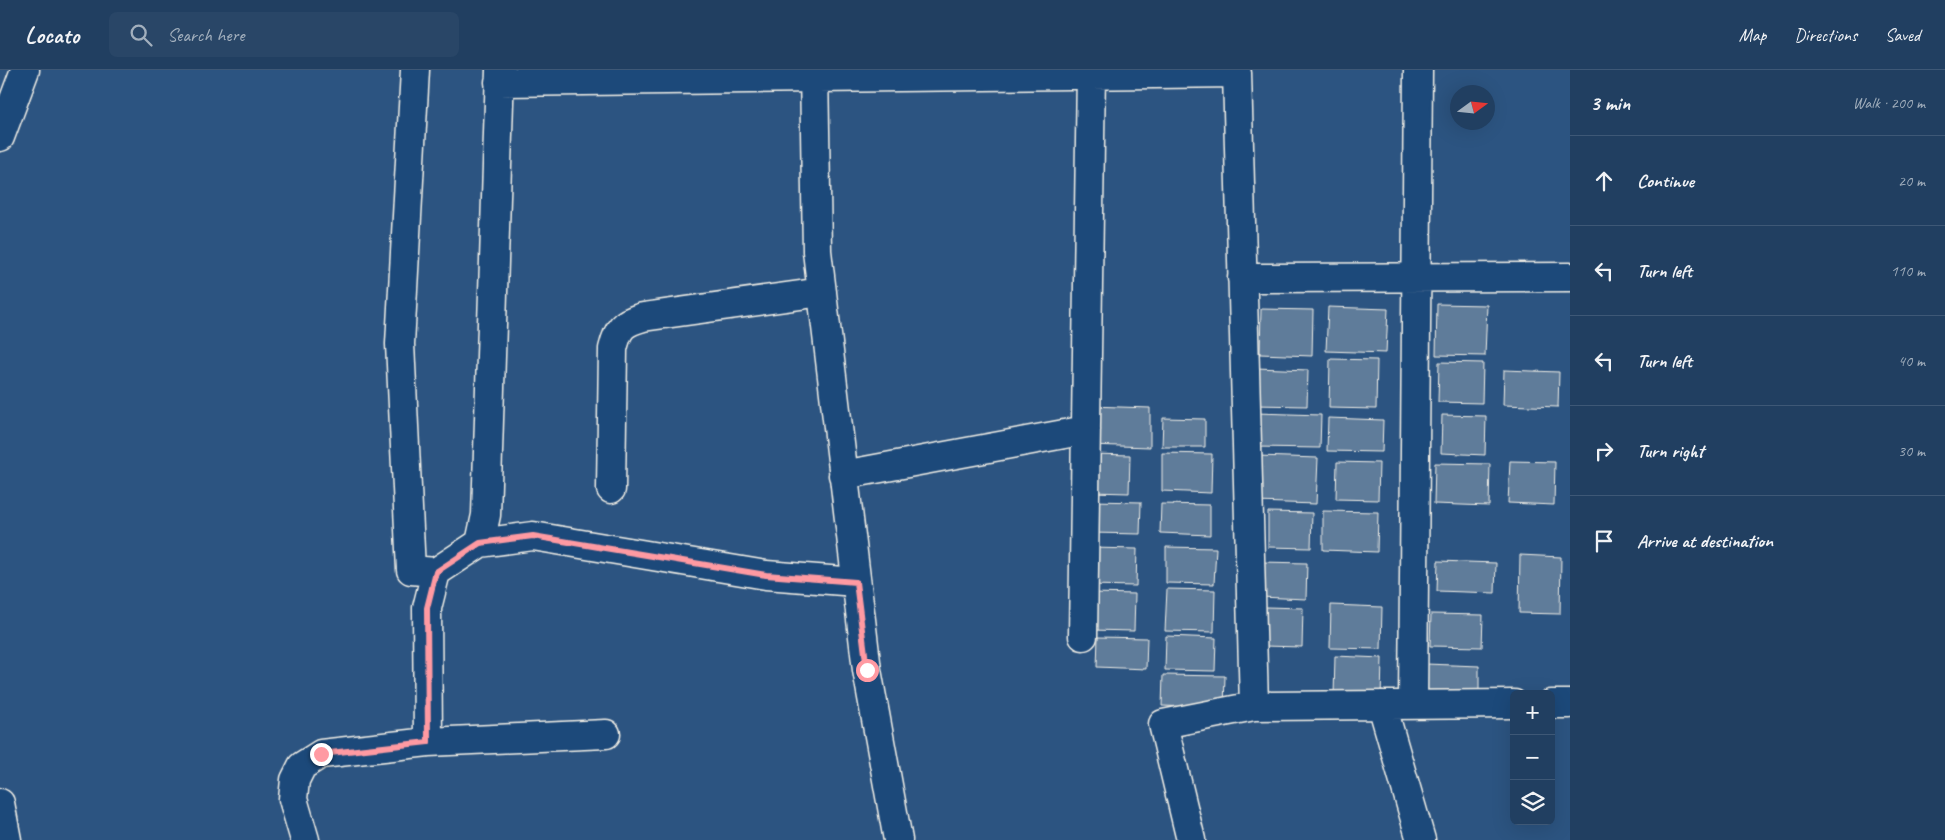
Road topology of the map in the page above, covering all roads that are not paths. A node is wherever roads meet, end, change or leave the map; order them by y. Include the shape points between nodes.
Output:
1 (415, 70) edge
2 (1418, 70) edge
3 (1237, 72) edge
4 (1091, 73) edge
5 (814, 74) edge
6 (702, 75) edge
7 (499, 76) edge
8 (14, 82) edge
9 (0, 137) edge
10 (1570, 277) edge
11 (1242, 278) junction
12 (1417, 278) junction
13 (822, 292) junction
14 (1086, 430) junction
15 (843, 475) junction
16 (610, 489) dead end
17 (480, 543) junction
18 (436, 572) junction
19 (856, 582) junction
20 (1083, 636) dead end
21 (1510, 704) edge
22 (1555, 704) edge
23 (1570, 704) edge
24 (1382, 705) junction
25 (1413, 705) junction
26 (1254, 706) junction
27 (606, 734) dead end
28 (428, 742) junction
29 (0, 803) edge
30 (7, 840) edge
31 (305, 840) edge
32 (898, 840) edge
33 (1191, 840) edge
34 (1421, 840) edge

1 - 18 street via 400,344 411,570
2 - 12 street
3 - 4 street
3 - 11 street
4 - 5 street
4 - 14 street
5 - 6 street
5 - 13 street via 817,251
6 - 7 street
7 - 17 street via 486,514
8 - 9 street
10 - 12 street
11 - 12 street
11 - 26 street
12 - 25 street
13 - 15 street
13 - 16 street via 628,321 616,333 612,349
14 - 15 street
14 - 20 street
15 - 19 street
17 - 18 street
17 - 19 street via 533,536 766,575
18 - 28 street via 427,608
19 - 32 street via 867,670
21 - 25 street
22 - 23 street
24 - 25 street
24 - 26 street
24 - 34 street
26 - 33 street via 1163,724
27 - 28 street
28 - 31 street via 321,754 302,766 295,780 293,799
29 - 30 street

